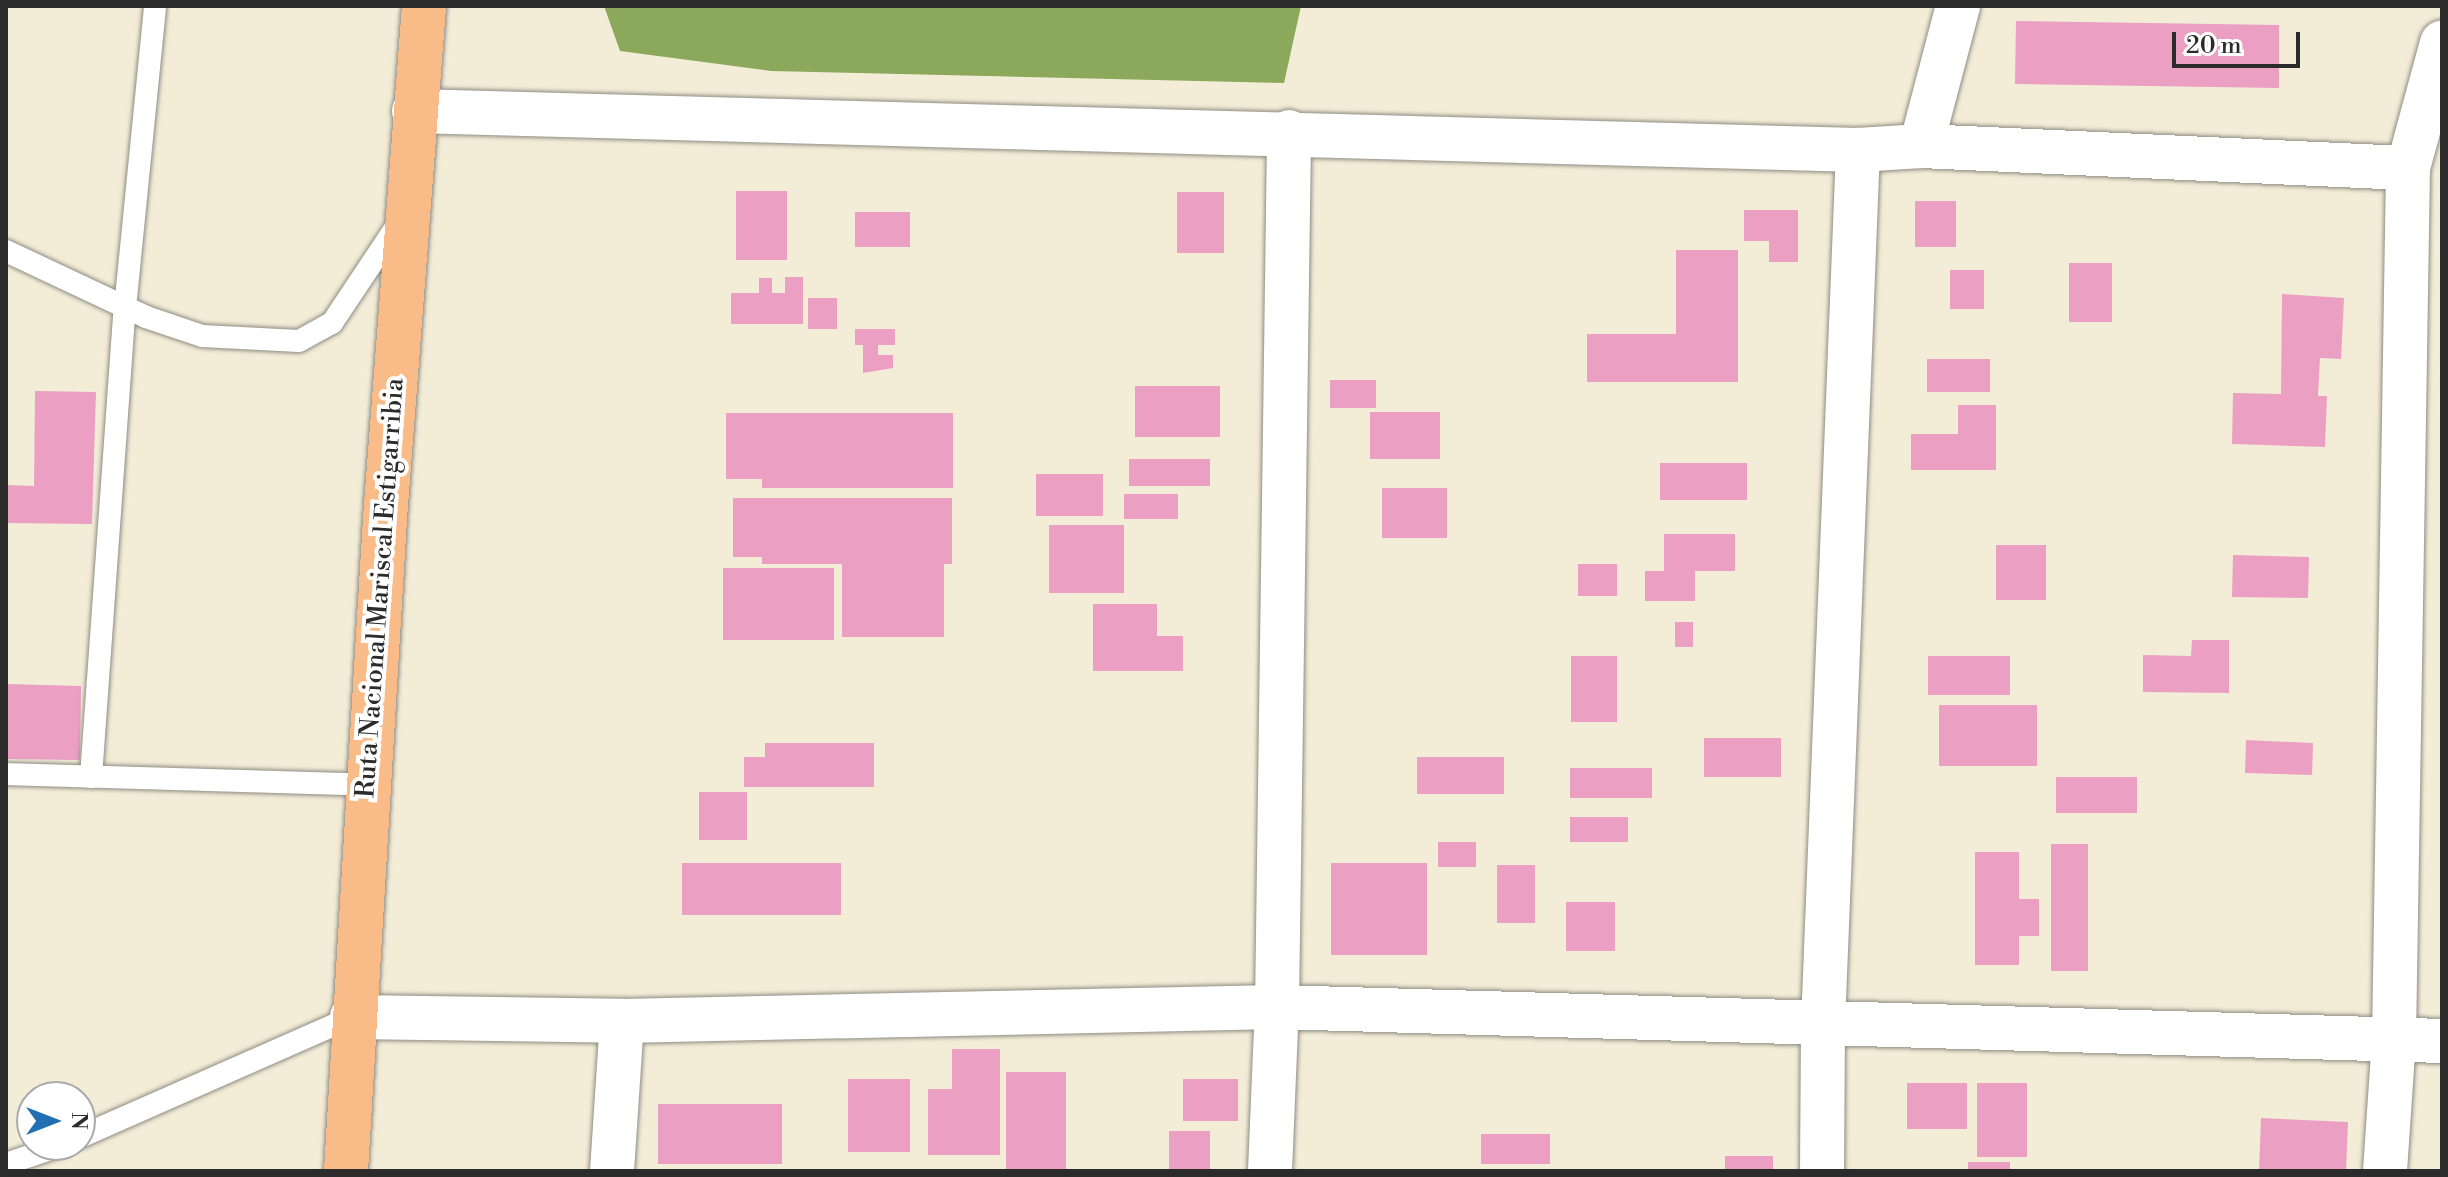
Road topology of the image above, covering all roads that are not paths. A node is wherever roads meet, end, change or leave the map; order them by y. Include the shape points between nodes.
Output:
1 (155, 6) edge
2 (424, 6) edge
3 (1958, 6) edge
4 (2442, 43) edge
5 (414, 111) junction
6 (1289, 132) junction
7 (1921, 146) junction
8 (1858, 150) junction
9 (2408, 168) junction
10 (407, 212) junction
11 (6, 251) edge
12 (125, 308) junction
13 (6, 774) edge
14 (91, 777) junction
15 (368, 785) junction
16 (1277, 1007) junction
17 (352, 1017) junction
18 (622, 1021) junction
19 (1823, 1025) junction
20 (2394, 1040) junction
21 (2442, 1041) edge
22 (96, 1130) edge
23 (346, 1171) edge
24 (612, 1171) edge
25 (1270, 1171) edge
26 (1822, 1171) edge
27 (2385, 1171) edge

1 - 12 lane
2 - 5 main road, Ruta Nacional Mariscal Estigarribia
3 - 7 street
4 - 9 street
5 - 6 street
5 - 10 main road, Ruta Nacional Mariscal Estigarribia
6 - 8 street
6 - 16 street
7 - 8 street
7 - 9 street
8 - 19 street
9 - 20 street
10 - 12 lane via 332,323 299,341 202,336
10 - 15 main road, Ruta Nacional Mariscal Estigarribia
11 - 12 lane
12 - 14 lane
13 - 14 lane
14 - 15 lane
15 - 17 main road, Ruta Nacional Mariscal Estigarribia
16 - 18 street
16 - 19 street
16 - 25 street
17 - 18 street
17 - 22 lane
17 - 23 main road, Ruta Nacional Mariscal Estigarribia
18 - 24 street
19 - 20 street
19 - 26 street
20 - 21 street
20 - 27 street

